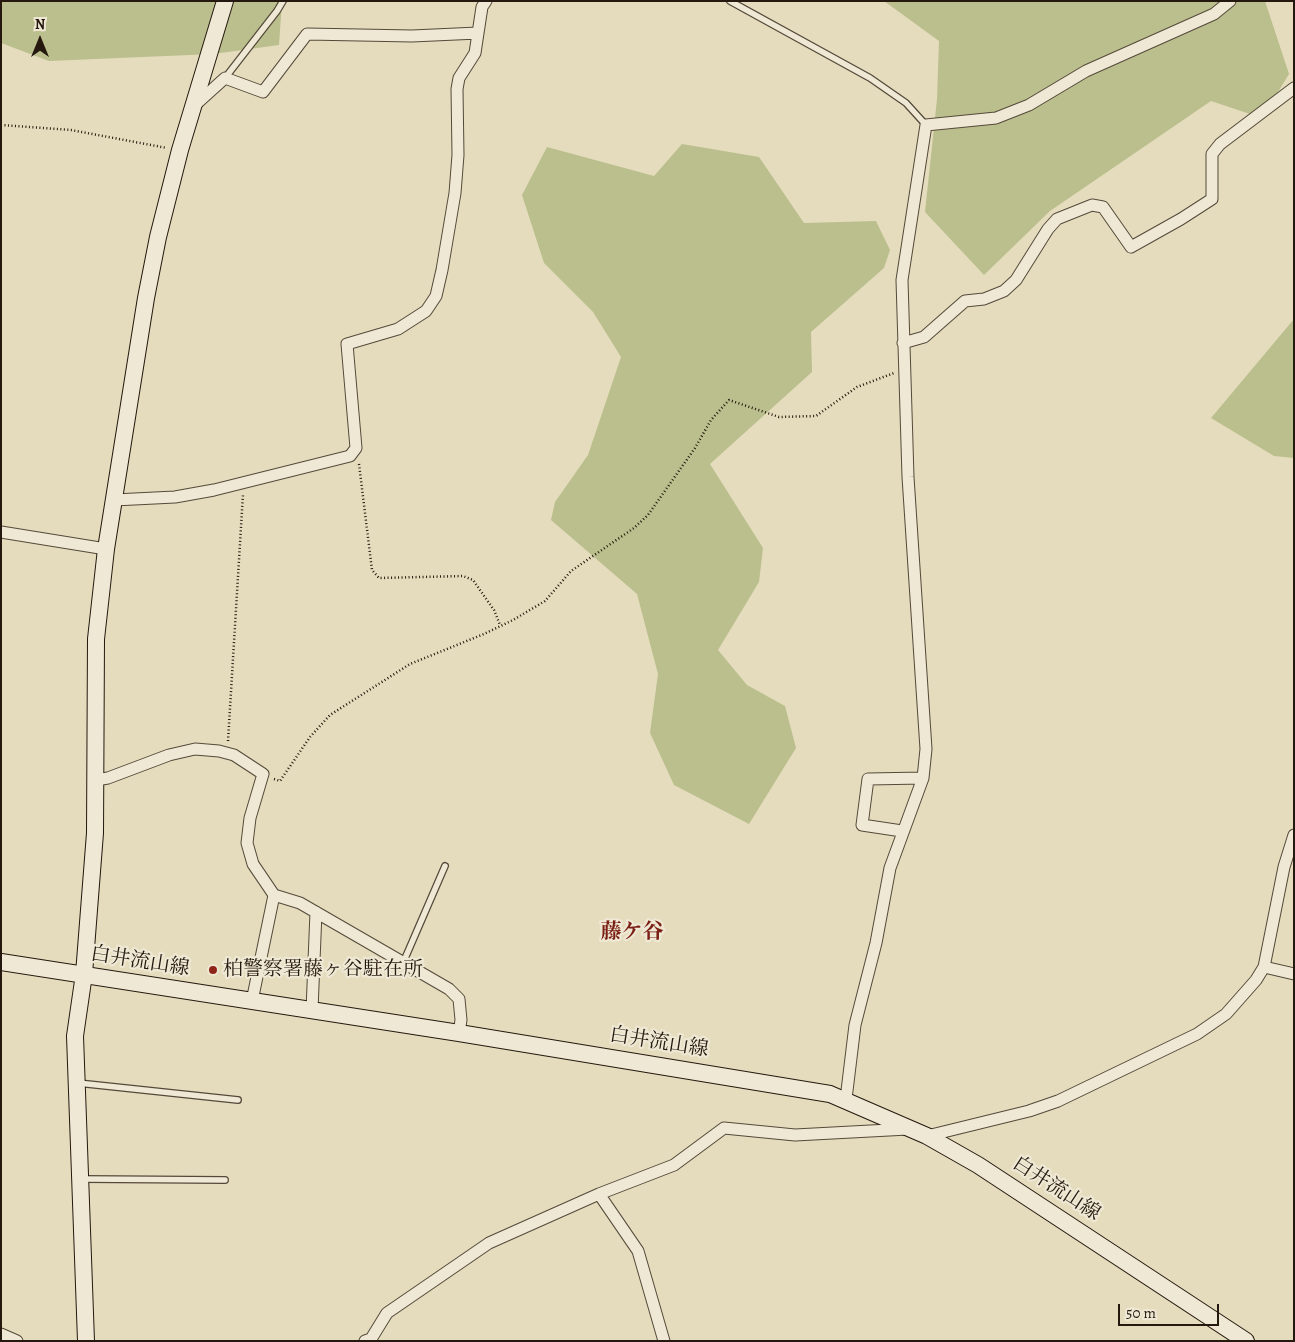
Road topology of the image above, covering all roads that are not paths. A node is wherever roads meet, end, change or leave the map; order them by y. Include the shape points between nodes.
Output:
1 (225, 1) edge
2 (283, 1) edge
3 (486, 1) edge
4 (730, 1) edge
5 (1230, 1) edge
6 (478, 33) junction
7 (225, 78) junction
8 (1294, 88) edge
9 (193, 108) junction
10 (926, 125) junction
11 (903, 343) junction
12 (114, 500) junction
13 (1, 532) edge
14 (106, 550) junction
15 (923, 778) junction
16 (96, 780) junction
17 (902, 831) junction
18 (1294, 835) edge
19 (445, 866) dead end
20 (274, 894) junction
21 (316, 912) junction
22 (1, 962) edge
23 (403, 963) junction
24 (1264, 967) junction
25 (84, 974) junction
26 (1294, 974) edge
27 (252, 1001) junction
28 (312, 1010) junction
29 (459, 1033) junction
30 (76, 1082) junction
31 (846, 1099) junction
32 (238, 1100) dead end
33 (920, 1132) junction
34 (80, 1179) junction
35 (224, 1180) dead end
36 (599, 1194) junction
37 (1, 1334) edge
38 (369, 1340) edge
39 (17, 1341) edge
40 (86, 1341) edge
41 (664, 1341) edge
42 (1246, 1341) edge

1 - 9 street
2 - 7 lane
3 - 6 street
4 - 10 lane via 870,78 906,103
5 - 10 street via 1214,14 1086,71 1029,105 1004,115 963,123
6 - 7 street via 412,36 307,34 263,92
6 - 12 street via 475,54 459,78 456,89 458,156 436,296 426,311 398,329 347,344 356,448 350,456 175,497
7 - 9 street
8 - 11 street via 1220,144 1212,154 1212,199 1131,247 1103,207 1092,205 1056,219 1016,280 1004,291 965,302 924,337
9 - 12 street via 158,237
10 - 11 street via 904,260
11 - 15 street via 926,749
12 - 14 street
13 - 14 street
14 - 16 street via 96,639
15 - 17 street
15 - 17 street via 868,779 862,825
16 - 20 street via 195,749 228,754 263,774 250,818 247,843 253,864
16 - 25 street
17 - 31 street via 890,868 876,944 855,1026
18 - 24 street via 1284,867
19 - 23 lane
20 - 21 street
20 - 27 street
21 - 23 street
21 - 28 street
22 - 25 street, 白井流山線
23 - 29 street via 459,999
24 - 26 street
24 - 33 street via 1226,1014 1197,1034 1058,1101 1029,1111
25 - 27 street, 白井流山線
25 - 30 street via 75,1036
27 - 28 street, 白井流山線
28 - 29 street, 白井流山線
29 - 31 street, 白井流山線 via 810,1089
30 - 32 lane
30 - 34 street
31 - 33 street, 白井流山線
33 - 36 street via 795,1135 724,1128 674,1165
33 - 42 street, 白井流山線 via 978,1164
34 - 35 lane
34 - 40 street
36 - 38 street via 489,1243 387,1314
36 - 41 street via 638,1251
37 - 39 street

